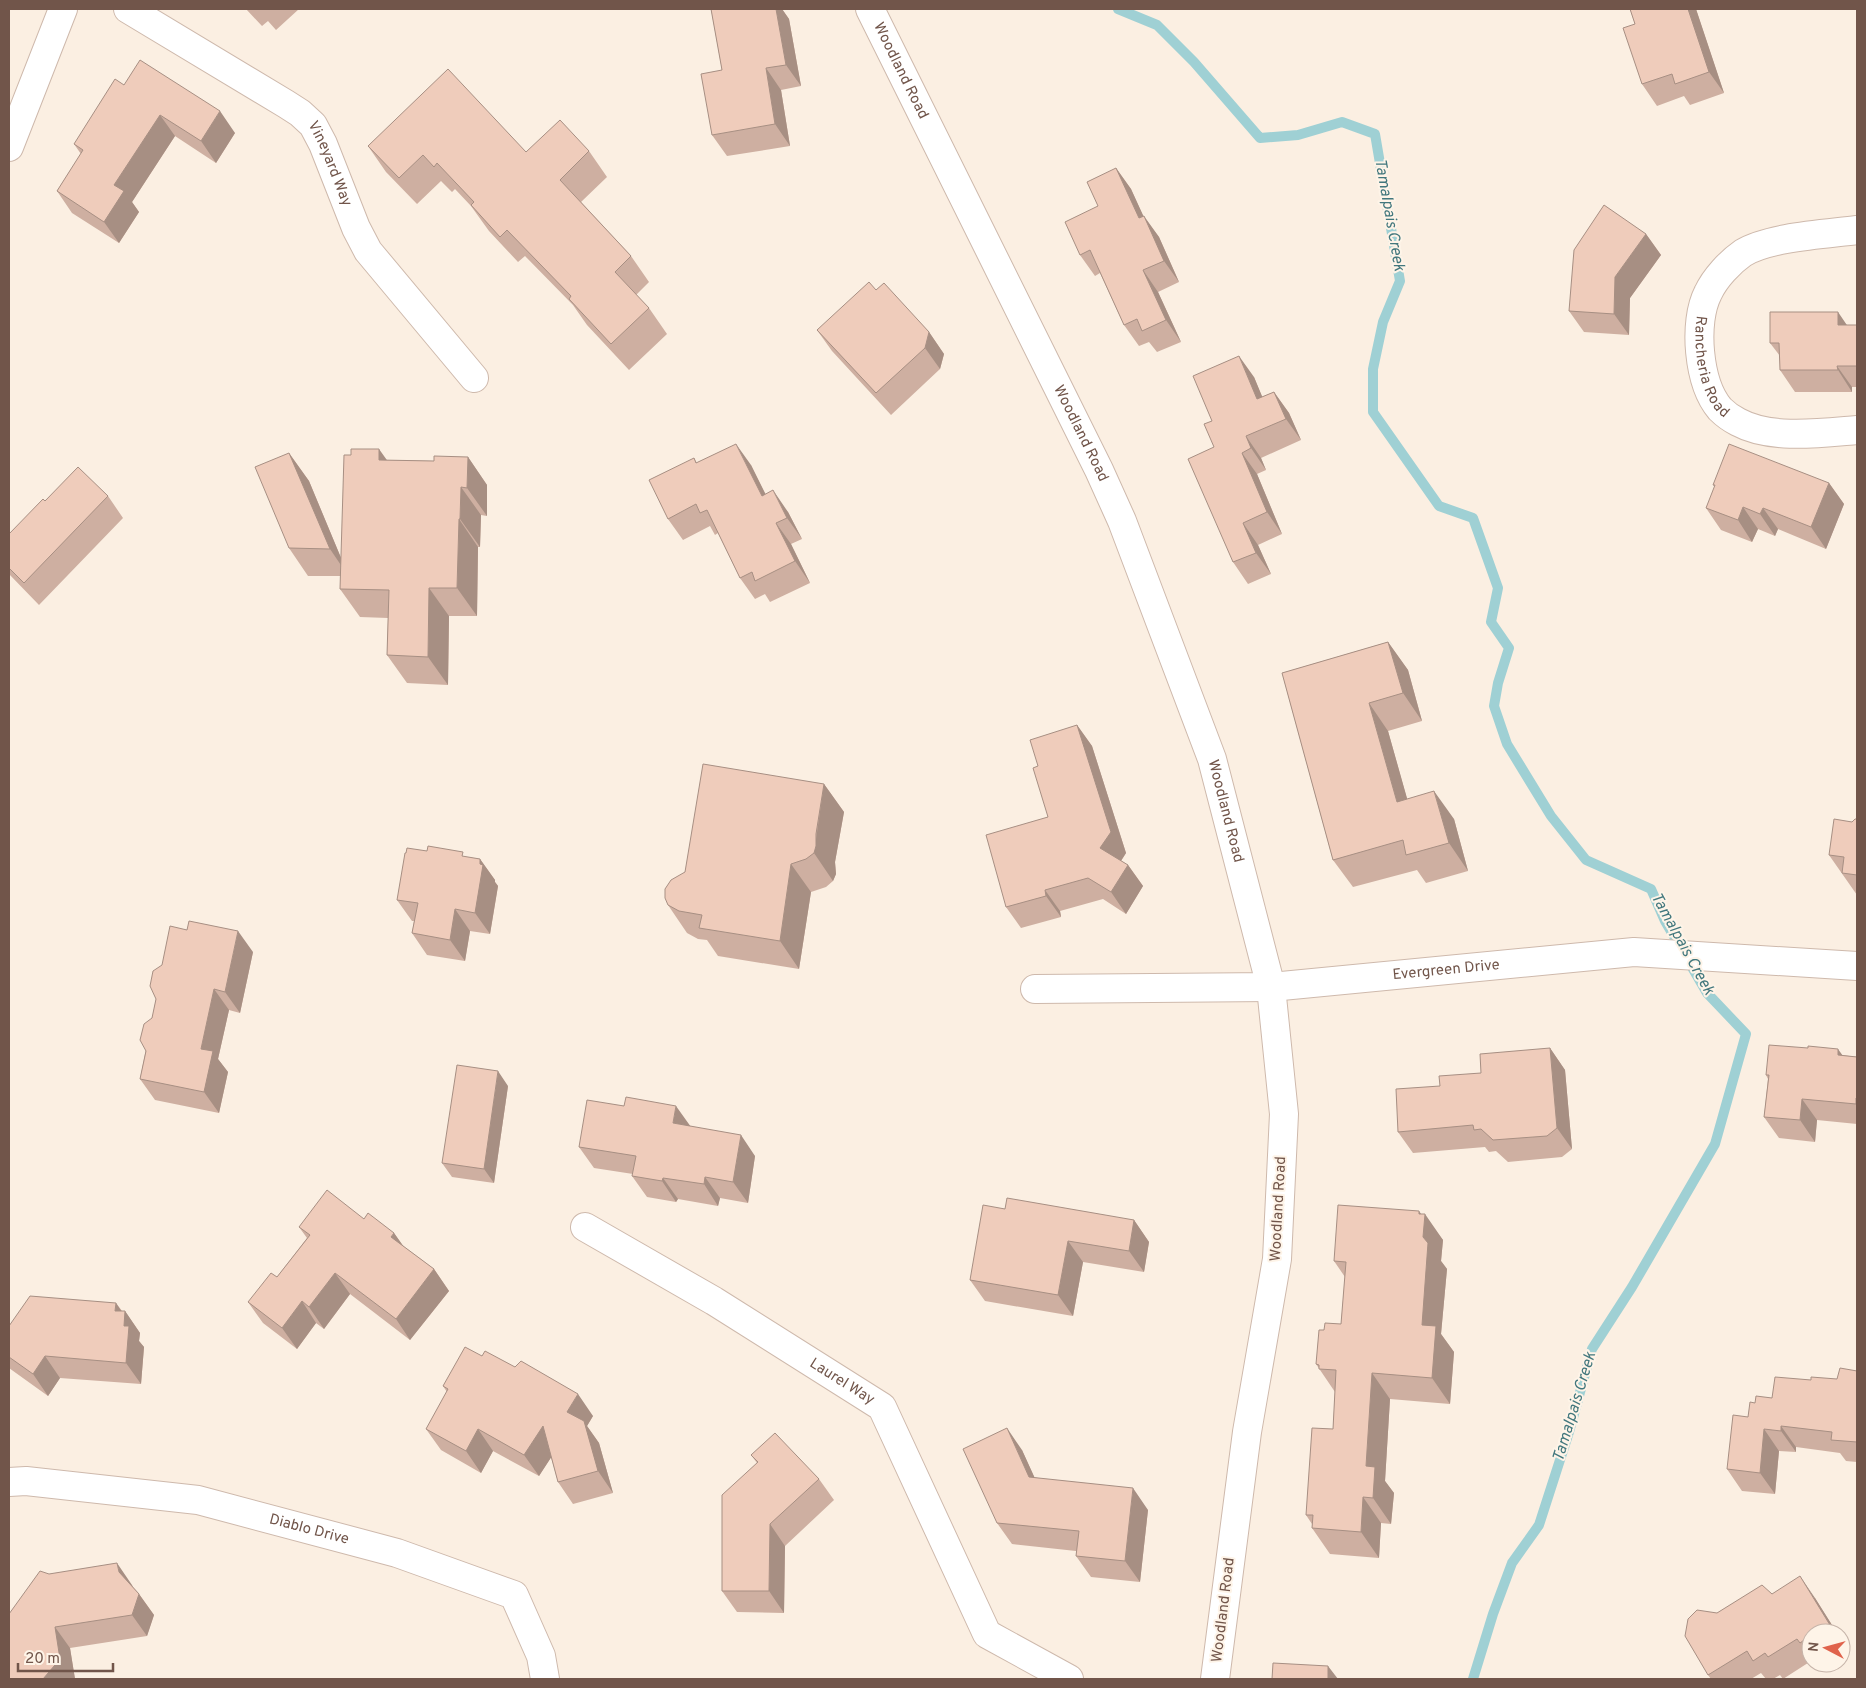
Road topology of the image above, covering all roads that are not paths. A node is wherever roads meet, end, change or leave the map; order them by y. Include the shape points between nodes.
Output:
1 (63, 9) edge
2 (128, 9) edge
3 (870, 9) edge
4 (9, 147) edge
5 (1857, 230) edge
6 (474, 378) dead end
7 (1857, 430) edge
8 (1857, 966) edge
9 (1271, 987) junction
10 (1035, 989) dead end
11 (585, 1227) dead end
12 (9, 1482) edge
13 (544, 1679) edge
14 (1069, 1679) edge
15 (1215, 1679) edge

1 - 4 street
2 - 6 street, Vineyard Way via 286,104 313,125 368,251
3 - 9 street, Woodland Road via 1122,521 1212,759
5 - 7 street, Rancheria Road via 1769,242 1743,254 1722,273 1708,292 1700,318 1701,363 1709,390 1726,414 1738,422 1766,431 1800,435
8 - 9 street, Evergreen Drive via 1634,952
9 - 10 street, Evergreen Drive
9 - 15 street, Woodland Road via 1284,1114 1277,1259 1247,1432
11 - 14 street, Laurel Way via 714,1301 882,1407 987,1634
12 - 13 street, Diablo Drive via 26,1481 198,1500 397,1553 514,1595 541,1656

